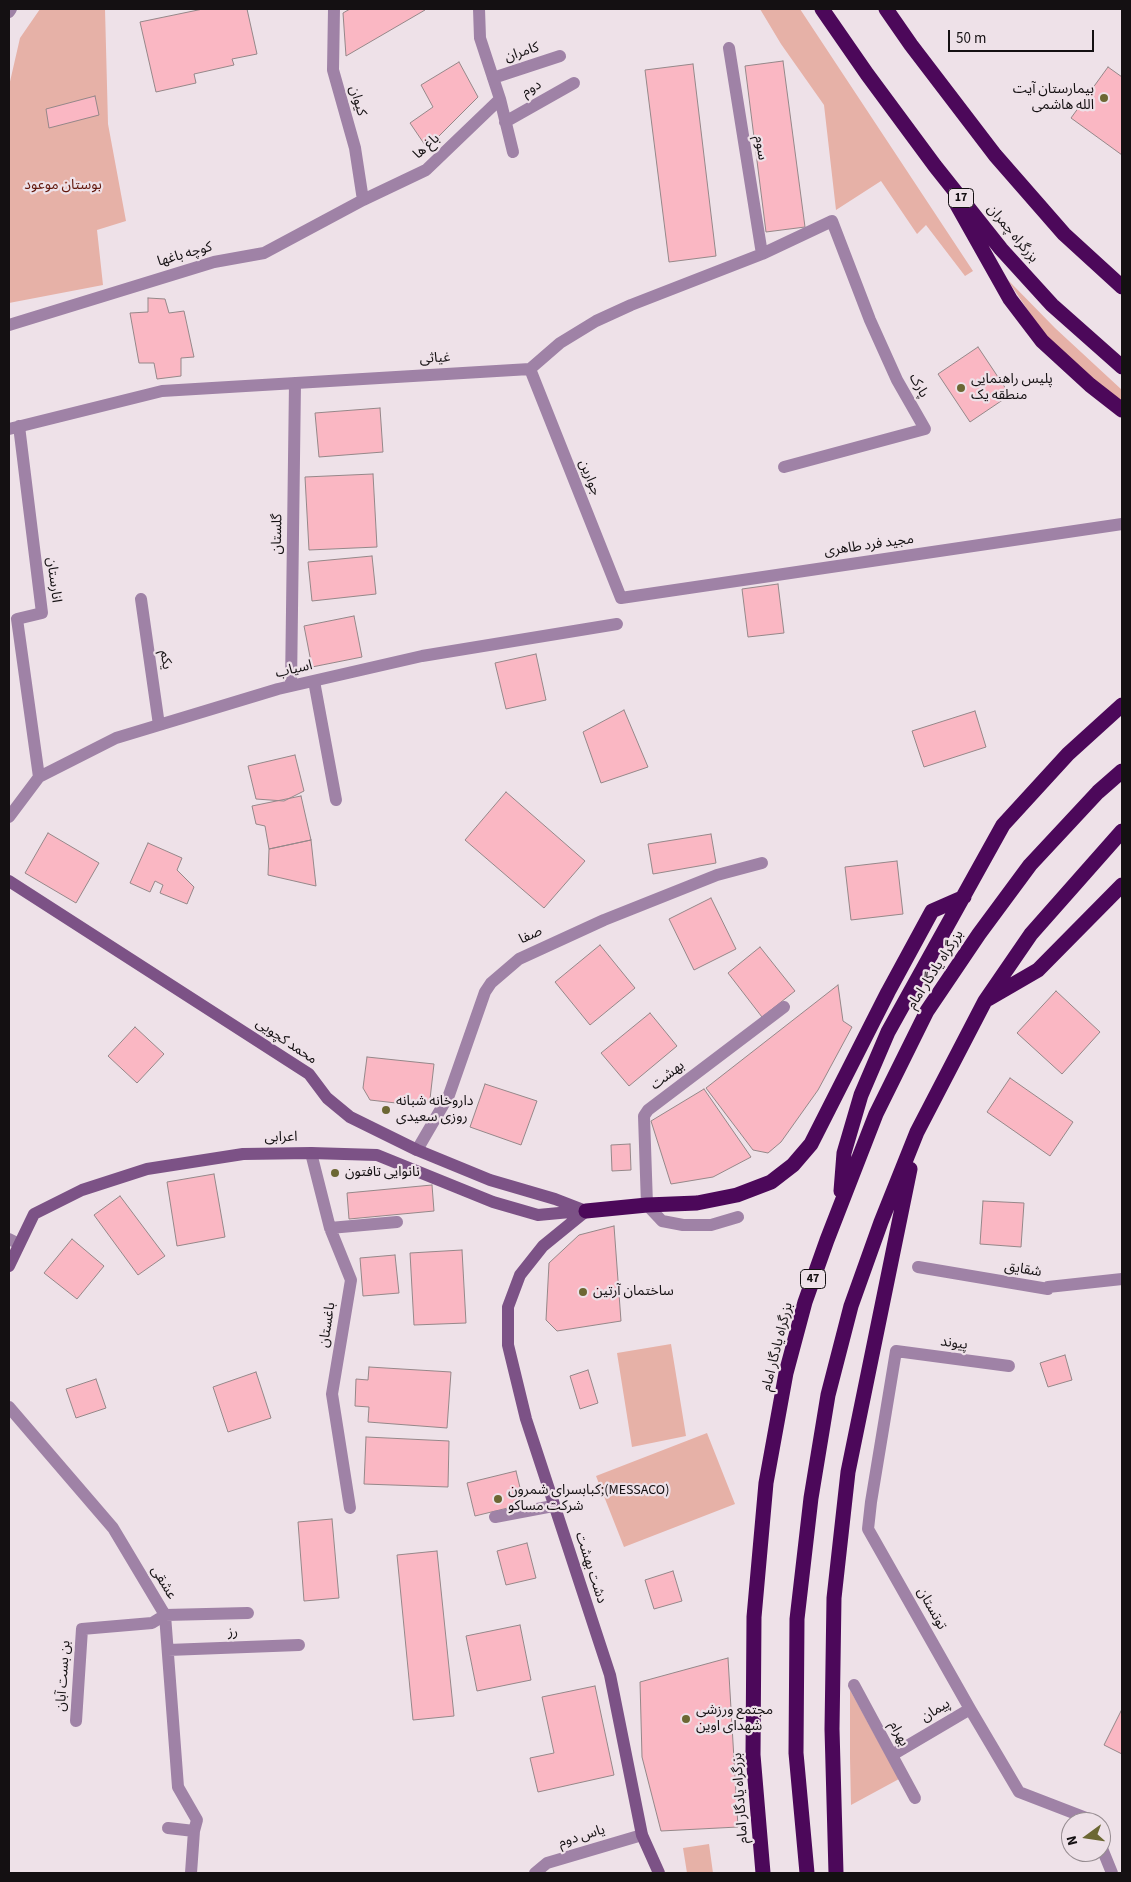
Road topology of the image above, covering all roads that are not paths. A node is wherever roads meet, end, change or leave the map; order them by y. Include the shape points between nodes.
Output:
1 (11, 9) edge
2 (334, 9) edge
3 (479, 9) edge
4 (822, 9) edge
5 (886, 9) edge
6 (9, 12) edge
7 (729, 48) dead end
8 (560, 56) dead end
9 (493, 78) junction
10 (574, 83) dead end
11 (500, 99) junction
12 (505, 122) junction
13 (513, 152) dead end
14 (936, 166) junction
15 (363, 200) junction
16 (762, 254) junction
17 (1122, 287) edge
18 (9, 325) edge
19 (530, 368) junction
20 (1122, 368) edge
21 (295, 382) junction
22 (1108, 400) junction
23 (1122, 410) edge
24 (1122, 415) edge
25 (14, 428) edge
26 (784, 467) dead end
27 (1122, 524) edge
28 (621, 598) joint
29 (141, 599) dead end
30 (617, 624) dead end
31 (314, 681) junction
32 (291, 686) junction
33 (1122, 705) edge
34 (158, 725) junction
35 (1122, 771) edge
36 (39, 777) junction
37 (336, 800) dead end
38 (9, 817) edge
39 (1122, 831) edge
40 (762, 863) dead end
41 (9, 881) edge
42 (1122, 885) edge
43 (964, 897) junction
44 (985, 1001) junction
45 (784, 1007) dead end
46 (917, 1132) junction
47 (417, 1150) junction
48 (311, 1153) junction
49 (647, 1205) junction
50 (840, 1208) junction
51 (586, 1211) junction
52 (738, 1217) dead end
53 (397, 1222) dead end
54 (330, 1228) junction
55 (14, 1242) edge
56 (9, 1266) edge
57 (918, 1267) dead end
58 (1122, 1279) edge
59 (896, 1351) joint
60 (1009, 1366) dead end
61 (9, 1407) edge
62 (554, 1506) junction
63 (350, 1508) dead end
64 (495, 1516) dead end
65 (248, 1613) dead end
66 (165, 1615) junction
67 (299, 1646) dead end
68 (168, 1650) junction
69 (854, 1685) dead end
70 (970, 1709) junction
71 (76, 1721) dead end
72 (892, 1755) junction
73 (915, 1798) dead end
74 (1071, 1812) edge
75 (168, 1828) dead end
76 (194, 1831) junction
77 (642, 1835) junction
78 (191, 1873) edge
79 (534, 1873) edge
80 (659, 1873) edge
81 (763, 1873) edge
82 (807, 1873) edge
83 (836, 1873) edge

1 - 6 street
2 - 15 street, کیوان via 333,70 355,148
3 - 9 street, کامران via 480,38
4 - 14 highway, بزرگراه چمران / 17
5 - 17 highway via 995,155 1064,234
7 - 16 street, سوم
8 - 9 street, کامران
9 - 11 street, کامران
10 - 12 street, دوم
11 - 12 street, کامران
11 - 15 street, باغ ها via 426,170
12 - 13 street, کامران
14 - 20 highway, بزرگراه چمران / 17 via 1001,249 1052,305
14 - 22 highway via 1010,299 1042,340
15 - 18 street, کوچه باغها via 264,253 214,262
16 - 19 street via 596,321 560,343
16 - 26 street, پارک via 832,221 870,320 897,380 925,429
19 - 21 street, غیاثی
19 - 28 street, جوارین
21 - 25 street, غیاثی via 162,391
21 - 32 street, گلستان
22 - 23 highway
22 - 24 highway
25 - 36 street, انارستان via 42,613 18,619
27 - 28 street, مجید فرد طاهری
29 - 34 street, یکم
30 - 31 street, اسیاب via 422,656
31 - 32 street, اسیاب
31 - 37 street
32 - 34 street, اسیاب
33 - 43 highway via 1068,754 1003,825
34 - 36 street, اسیاب via 116,738
35 - 50 highway, بزرگراه یادگار امام / 47 via 1030,865 927,1011 876,1114
36 - 38 street, اسیاب
39 - 44 highway via 1031,934
40 - 47 street, صفا via 717,875 604,920 519,959 485,992 449,1095
41 - 47 street, محمد کچویی via 309,1074 327,1098 350,1117
42 - 44 highway via 1038,970
43 - 49 highway via 932,911 811,1144 793,1165 772,1182 737,1195 696,1203
43 - 50 highway via 888,1032 861,1095 844,1153
44 - 46 highway
45 - 49 street, بهشت via 648,1110 644,1116
46 - 82 highway via 851,1306 828,1394 811,1498 797,1629 796,1753
46 - 83 highway via 848,1472 834,1598 832,1729
47 - 51 street, محمد کچویی via 490,1180
48 - 51 street, اعرابی via 377,1155 493,1202 538,1215
48 - 54 street, باغستان
48 - 55 street, اعرابی via 243,1154 147,1169 82,1190 34,1214
49 - 51 highway
49 - 52 street via 662,1221 683,1225 711,1225
50 - 81 highway, بزرگراه یادگار امام / 47 via 805,1302 786,1373 766,1483 754,1617 753,1755
51 - 62 street, دشت بهشت via 543,1246 520,1275 508,1307 508,1346 526,1419
53 - 54 street
54 - 63 street, باغستان via 351,1280 332,1394
55 - 56 street, اعرابی
57 - 58 street, شقایق via 1048,1290 1048,1287
59 - 60 street, پیوند
59 - 70 street, توتستان via 868,1529
61 - 66 street, عشقی via 113,1528
62 - 64 street
62 - 77 street, دشت بهشت via 610,1675
65 - 66 street
66 - 68 street, عشقی
66 - 71 street, بن بست آبان via 152,1623 82,1629
67 - 68 street, رز
68 - 76 street, عشقی via 178,1786 196,1820
69 - 72 street, بهرام
70 - 72 street, پیمان
70 - 74 street, توتستان via 1019,1792
72 - 73 street, بهرام
75 - 76 street
76 - 78 street, عشقی
77 - 79 street, یاس دوم via 547,1863
77 - 80 street, دشت بهشت

